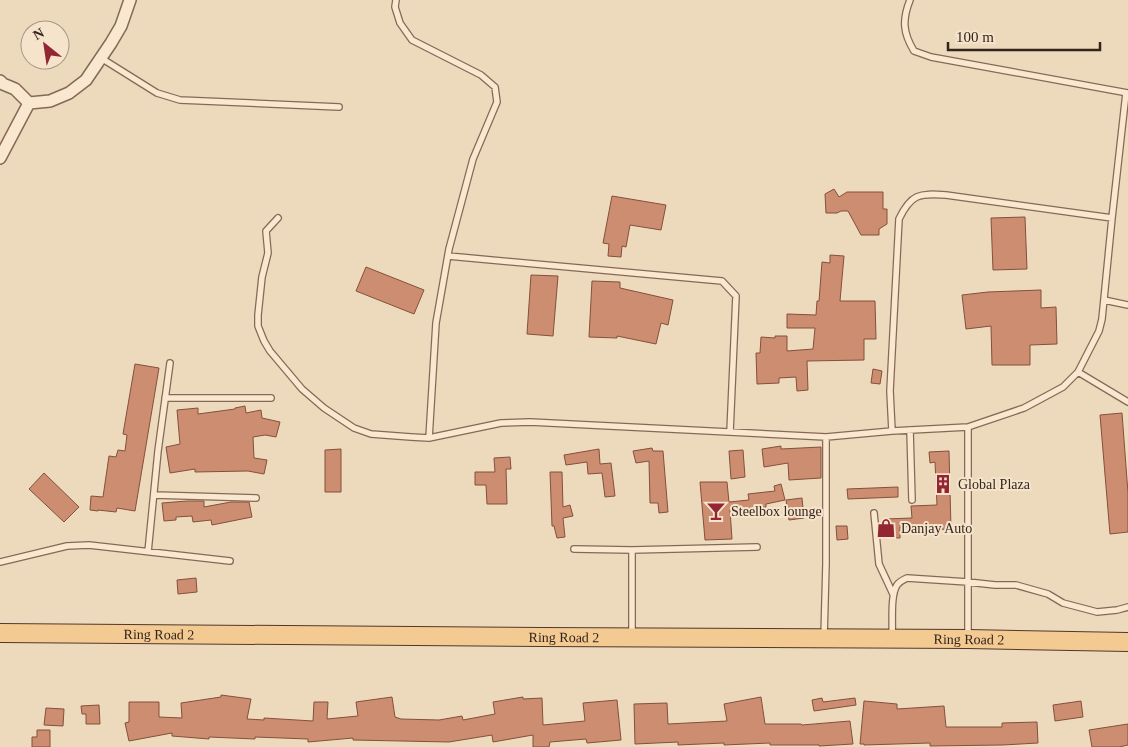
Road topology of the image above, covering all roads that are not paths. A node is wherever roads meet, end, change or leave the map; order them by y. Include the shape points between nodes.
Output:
1 (130, 0) edge
2 (396, 0) edge
3 (910, 0) edge
4 (101, 58) junction
5 (0, 81) edge
6 (1127, 93) edge
7 (29, 103) junction
8 (339, 108) dead end
9 (0, 158) edge
10 (278, 218) dead end
11 (1112, 218) junction
12 (448, 256) junction
13 (1104, 300) junction
14 (1128, 305) edge
15 (170, 363) dead end
16 (1078, 372) junction
17 (165, 398) junction
18 (271, 398) dead end
19 (1128, 402) edge
20 (968, 427) junction
21 (910, 430) junction
22 (892, 431) junction
23 (730, 432) junction
24 (826, 437) junction
25 (429, 438) junction
26 (154, 495) junction
27 (256, 498) dead end
28 (912, 500) dead end
29 (874, 513) dead end
30 (757, 547) dead end
31 (574, 549) dead end
32 (632, 550) junction
33 (148, 552) junction
34 (0, 562) edge
35 (230, 562) dead end
36 (968, 582) junction
37 (893, 594) junction
38 (1128, 607) edge
39 (0, 633) edge
40 (632, 638) junction
41 (824, 638) junction
42 (968, 638) junction
43 (892, 639) junction
44 (1128, 642) edge

1 - 4 street via 121,26
2 - 12 lane via 400,23 412,40 481,75 495,87 497,102 473,159
3 - 6 lane via 905,26 907,40 914,51 931,57
4 - 7 street via 86,80 69,93 50,101
4 - 8 lane via 157,93 180,100
5 - 7 street via 16,89
6 - 11 lane
7 - 9 street
10 - 25 lane via 266,231 268,253 258,315 258,326 270,351 313,400 354,428 371,434
11 - 13 lane
11 - 22 lane via 946,195 926,194 913,198 899,220 890,391
12 - 23 lane via 722,281 736,296
12 - 25 lane via 436,324
13 - 14 lane
13 - 16 lane via 1099,331
15 - 17 lane
16 - 19 lane
16 - 20 lane via 1063,387 1033,403
17 - 18 lane
17 - 26 lane
20 - 21 lane
20 - 36 lane
21 - 22 lane
21 - 28 lane
22 - 24 lane
23 - 24 lane
23 - 25 lane via 530,422 501,423
24 - 41 lane
26 - 27 lane
26 - 33 lane
29 - 37 lane via 879,564
30 - 32 lane
31 - 32 lane
32 - 40 lane
33 - 34 lane via 89,545 67,546
33 - 35 lane
36 - 37 lane via 907,578 901,581
36 - 38 lane via 1016,586 1097,612
36 - 42 lane
37 - 43 lane
39 - 40 main road, Ring Road 2
40 - 41 main road, Ring Road 2
41 - 43 main road, Ring Road 2
42 - 43 main road, Ring Road 2
42 - 44 main road, Ring Road 2

